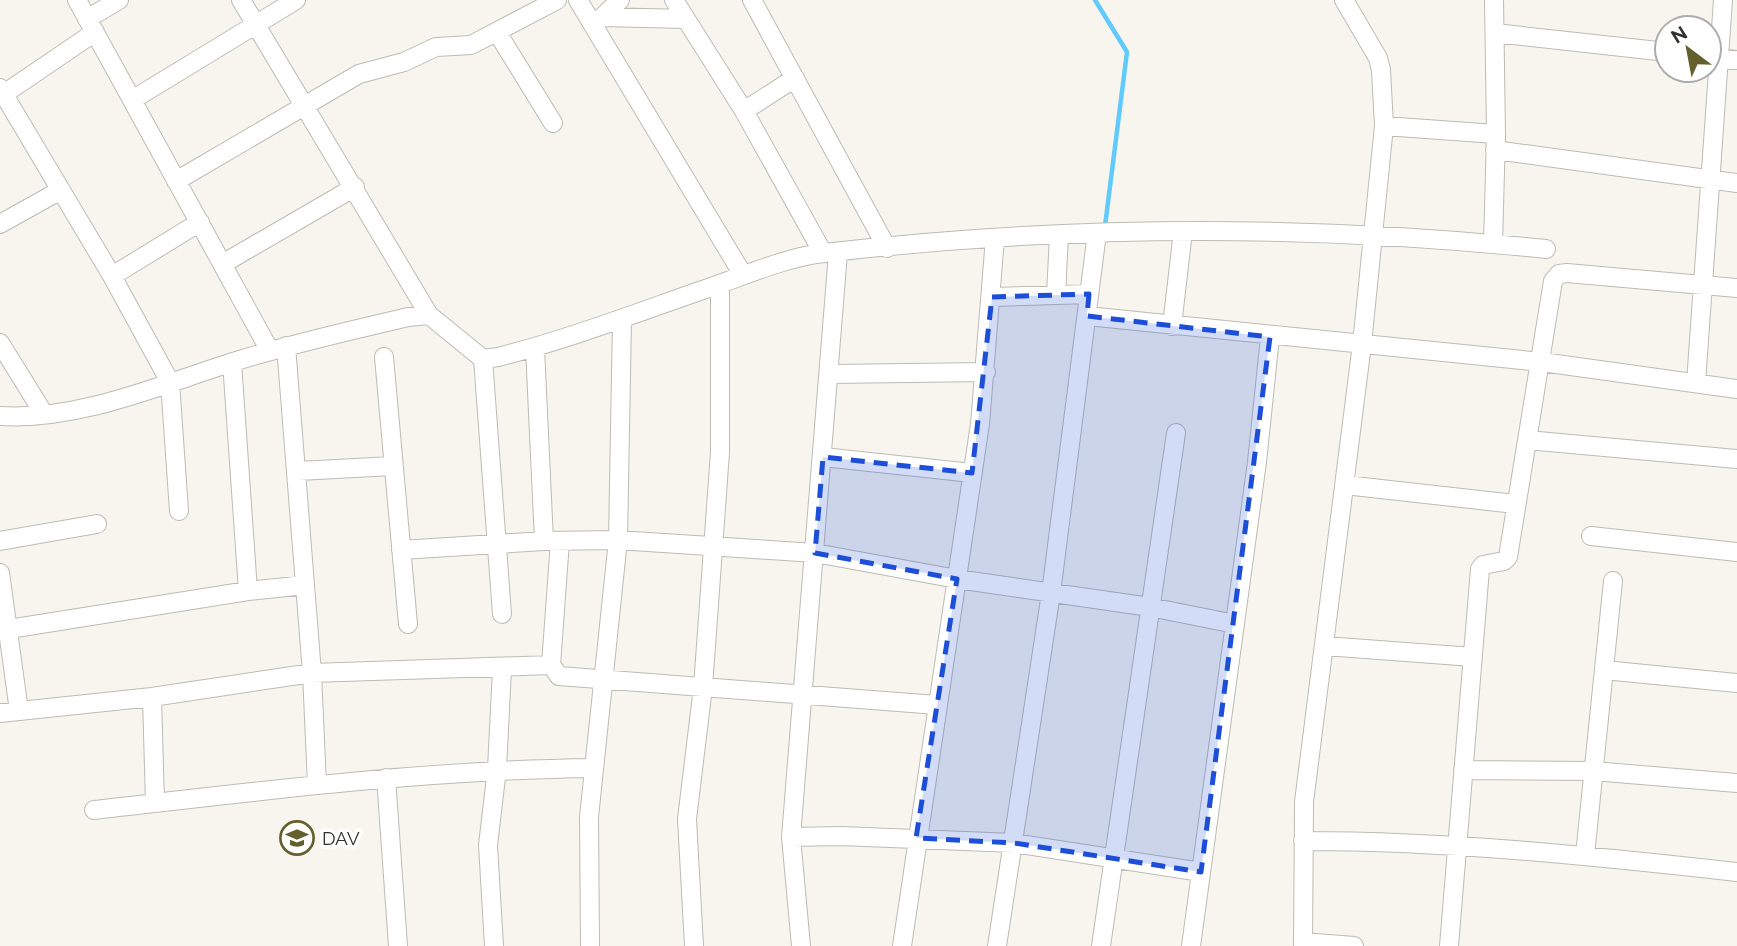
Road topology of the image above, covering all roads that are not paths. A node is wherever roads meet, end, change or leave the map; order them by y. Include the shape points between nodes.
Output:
1 (77, 0) edge
2 (119, 0) edge
3 (241, 0) edge
4 (296, 0) edge
5 (557, 0) edge
6 (578, 0) edge
7 (620, 0) edge
8 (674, 0) edge
9 (752, 0) edge
10 (1344, 0) edge
11 (1494, 0) edge
12 (686, 19) junction
13 (598, 21) junction
14 (256, 23) junction
15 (91, 26) junction
16 (498, 32) junction
17 (1495, 33) junction
18 (1653, 50) edge
19 (795, 78) junction
20 (1713, 84) edge
21 (2, 91) edge
22 (132, 100) junction
23 (305, 106) junction
24 (744, 111) junction
25 (553, 123) dead end
26 (1384, 127) junction
27 (1496, 142) junction
28 (1708, 179) junction
29 (177, 181) junction
30 (1737, 183) edge
31 (355, 187) junction
32 (61, 190) junction
33 (200, 222) junction
34 (0, 224) edge
35 (1183, 230) junction
36 (1097, 233) junction
37 (1059, 235) junction
38 (1372, 235) junction
39 (995, 238) junction
40 (1493, 244) junction
41 (887, 248) junction
42 (1546, 249) dead end
43 (830, 253) junction
44 (224, 263) junction
45 (743, 275) junction
46 (112, 276) junction
47 (720, 284) junction
48 (1702, 284) junction
49 (1737, 288) edge
50 (1089, 294) junction
51 (1056, 295) junction
52 (992, 296) junction
53 (429, 315) junction
54 (1087, 316) junction
55 (622, 320) junction
56 (1172, 326) junction
57 (1270, 337) junction
58 (0, 343) edge
59 (1362, 344) junction
60 (278, 348) junction
61 (535, 348) junction
62 (384, 357) dead end
63 (483, 359) junction
64 (232, 362) junction
65 (1542, 362) junction
66 (986, 372) junction
67 (830, 374) junction
68 (170, 382) junction
69 (1696, 383) junction
70 (1737, 389) edge
71 (44, 414) junction
72 (0, 416) edge
73 (1175, 433) dead end
74 (1527, 440) junction
75 (823, 457) junction
76 (1737, 459) edge
77 (393, 466) junction
78 (298, 471) junction
79 (972, 473) junction
80 (1345, 485) junction
81 (1515, 504) junction
82 (179, 511) dead end
83 (97, 524) dead end
84 (1591, 536) dead end
85 (618, 540) junction
86 (0, 541) edge
87 (552, 541) junction
88 (497, 544) junction
89 (713, 547) junction
90 (401, 550) junction
91 (1737, 552) edge
92 (815, 553) junction
93 (0, 573) edge
94 (957, 579) junction
95 (1613, 581) dead end
96 (306, 585) junction
97 (248, 591) junction
98 (1051, 593) junction
99 (1150, 607) junction
100 (502, 614) dead end
101 (408, 624) dead end
102 (1235, 624) junction
103 (9, 629) junction
104 (1325, 646) junction
105 (1473, 657) junction
106 (551, 665) junction
107 (502, 668) junction
108 (1604, 670) junction
109 (312, 673) junction
110 (602, 677) junction
111 (1737, 683) edge
112 (703, 687) junction
113 (801, 695) junction
114 (152, 697) junction
115 (937, 705) junction
116 (19, 711) junction
117 (0, 713) edge
118 (593, 768) junction
119 (497, 769) junction
120 (1463, 770) junction
121 (1593, 771) junction
122 (386, 778) junction
123 (1737, 783) edge
124 (317, 785) junction
125 (155, 803) junction
126 (94, 810) dead end
127 (791, 837) junction
128 (916, 838) junction
129 (1303, 842) junction
130 (1014, 843) junction
131 (1458, 845) junction
132 (1585, 855) junction
133 (1114, 858) junction
134 (1202, 872) junction
135 (1737, 873) edge
136 (1303, 944) edge
137 (398, 946) edge
138 (494, 946) edge
139 (590, 946) edge
140 (694, 946) edge
141 (801, 946) edge
142 (902, 946) edge
143 (998, 946) edge
144 (1101, 946) edge
145 (1191, 946) edge
146 (1354, 946) edge
147 (1449, 946) edge

1 - 15 street
2 - 15 street
3 - 14 street
4 - 14 street
5 - 16 street
6 - 13 street
7 - 13 street
8 - 12 street
9 - 19 street
10 - 26 street via 1378,58
11 - 17 street
12 - 13 street
12 - 24 street
13 - 45 street
14 - 22 street
14 - 23 street
15 - 21 street
15 - 22 street
16 - 23 street via 471,45 436,47 404,62 366,71
16 - 25 street
17 - 18 street
17 - 27 street
19 - 24 street
19 - 41 street
20 - 28 street
21 - 32 street
22 - 29 street
23 - 29 street
23 - 31 street
24 - 43 street
26 - 27 street
26 - 38 street
27 - 28 street
27 - 40 street
28 - 30 street
28 - 48 street
29 - 33 street
31 - 44 street
31 - 53 street
32 - 34 street
32 - 46 street
33 - 44 street
33 - 46 street
35 - 36 street
35 - 38 street
35 - 56 street
36 - 37 street
36 - 50 street
37 - 39 street
37 - 51 street
38 - 40 street
38 - 59 street
39 - 41 street
39 - 52 street
40 - 42 street
41 - 43 street
43 - 45 street
43 - 67 street
44 - 60 street
45 - 47 street
46 - 68 street
47 - 55 street
47 - 89 street via 720,452
48 - 49 street
48 - 65 street via 1559,274 1553,281
48 - 69 street
50 - 51 street
50 - 54 street
51 - 52 street
52 - 66 street
53 - 60 street
53 - 63 street
54 - 56 street
54 - 98 street
55 - 61 street
55 - 85 street
56 - 57 street
57 - 59 street
57 - 102 street
58 - 71 street
59 - 65 street
59 - 80 street
60 - 64 street
60 - 78 street
61 - 63 street
61 - 87 street
62 - 77 street
63 - 88 street
64 - 68 street
64 - 97 street
65 - 69 street
65 - 74 street
66 - 67 street
66 - 79 street
67 - 75 street
68 - 71 street
68 - 82 street
69 - 70 street
71 - 72 street
73 - 99 street
74 - 76 street
74 - 81 street
75 - 79 street
75 - 92 street
77 - 78 street
77 - 90 street
78 - 96 street
79 - 94 street
80 - 81 street
80 - 104 street
81 - 105 street via 1508,556 1480,569
83 - 86 street
84 - 91 street
85 - 87 street
85 - 89 street
85 - 110 street
87 - 88 street
87 - 106 street
88 - 90 street
88 - 100 street
89 - 92 street
89 - 112 street
90 - 101 street
92 - 94 street
92 - 113 street
93 - 103 street
94 - 98 street
94 - 115 street
95 - 108 street
96 - 97 street
96 - 109 street
97 - 103 street
98 - 99 street
98 - 130 street
99 - 102 street
99 - 133 street
102 - 134 street
103 - 116 street
104 - 105 street
104 - 129 street
105 - 120 street
106 - 107 street
106 - 110 street via 559,676
107 - 109 street
107 - 119 street
108 - 111 street
108 - 121 street
109 - 114 street
109 - 124 street
110 - 112 street
110 - 118 street
112 - 113 street
112 - 140 street via 687,819
113 - 115 street
113 - 127 street
114 - 116 street
114 - 125 street
115 - 128 street
116 - 117 street
118 - 119 street
118 - 139 street via 588,853
119 - 122 street
119 - 138 street via 488,845
120 - 121 street
120 - 131 street
121 - 123 street
121 - 132 street
122 - 124 street
122 - 137 street
124 - 125 street
125 - 126 street
127 - 128 street
127 - 141 street
128 - 130 street
128 - 142 street
129 - 131 street
129 - 136 street
130 - 133 street
130 - 143 street
131 - 132 street
131 - 147 street
132 - 135 street
133 - 134 street
133 - 144 street
134 - 145 street
136 - 146 street

